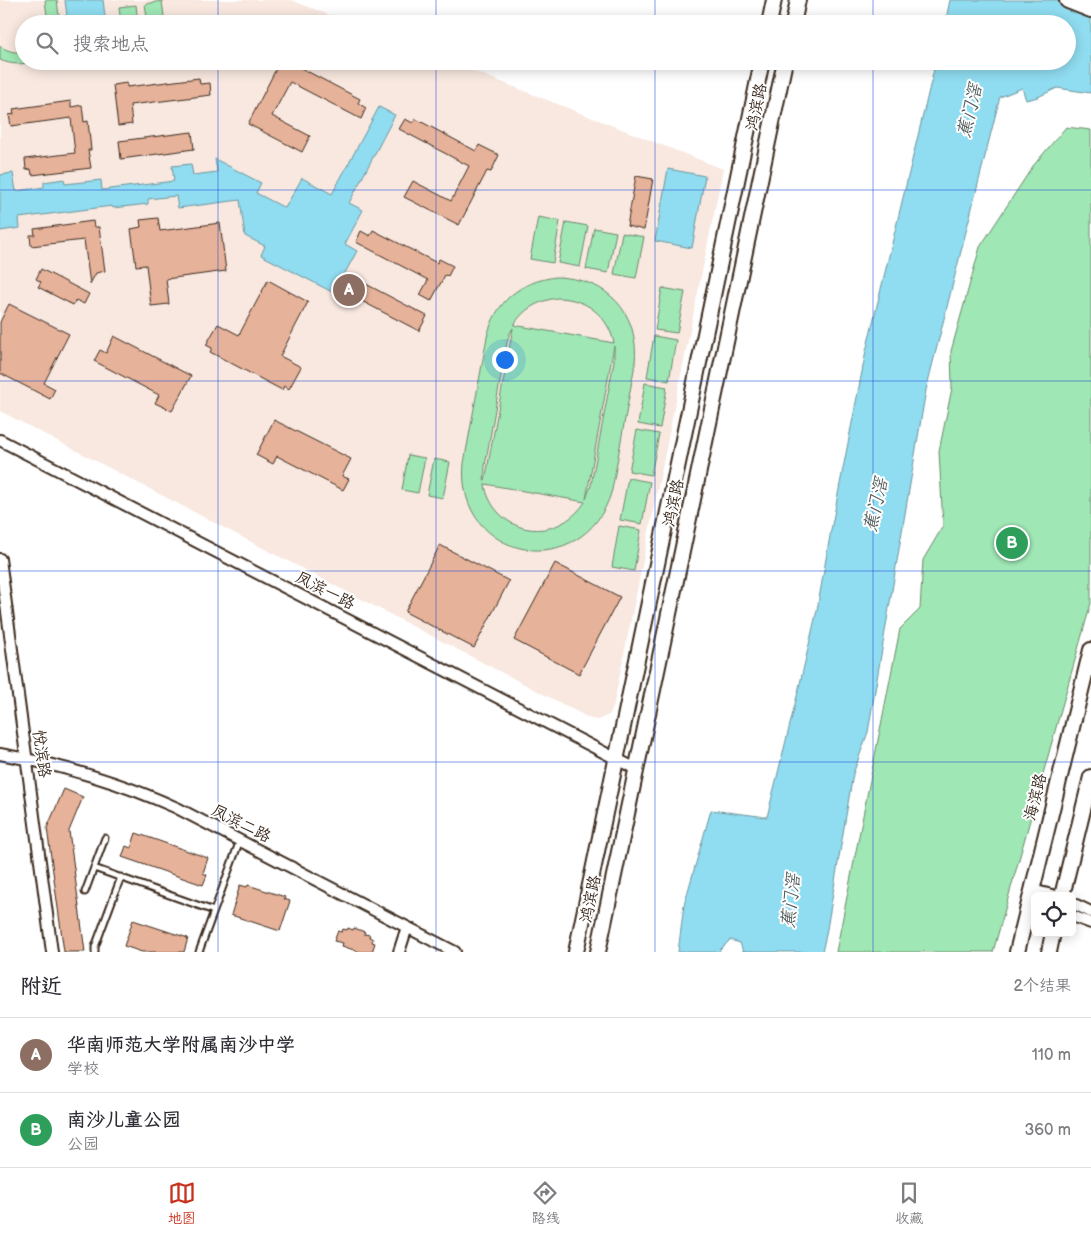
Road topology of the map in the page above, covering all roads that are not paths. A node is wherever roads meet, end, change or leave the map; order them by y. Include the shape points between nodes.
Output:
1 (774, 0) edge
2 (798, 0) edge
3 (1068, 0) edge
4 (1091, 10) edge
5 (771, 15) edge
6 (794, 15) edge
7 (760, 70) edge
8 (783, 70) edge
9 (0, 440) edge
10 (0, 559) edge
11 (1091, 650) edge
12 (0, 754) edge
13 (26, 759) junction
14 (616, 759) junction
15 (636, 769) junction
16 (1091, 777) edge
17 (105, 838) dead end
18 (240, 840) junction
19 (94, 868) junction
20 (121, 877) junction
21 (1032, 890) joint
22 (85, 892) dead end
23 (1040, 892) edge
24 (1063, 892) edge
25 (1076, 905) edge
26 (1031, 908) edge
27 (214, 911) junction
28 (1091, 912) edge
29 (1076, 917) edge
30 (1091, 923) edge
31 (408, 927) junction
32 (1052, 937) edge
33 (52, 952) edge
34 (95, 952) edge
35 (199, 952) edge
36 (399, 952) edge
37 (455, 952) edge
38 (576, 952) edge
39 (598, 952) edge
40 (1017, 952) edge
41 (1049, 952) edge

1 - 5 street
2 - 6 street
3 - 4 main road
7 - 14 street, 鸿滨路
8 - 15 street, 鸿滨路
9 - 14 street, 凤滨一路
10 - 13 street, 悦滨路
11 - 21 street, 海滨路
12 - 13 street, 凤滨二路
13 - 18 street, 凤滨二路 via 128,787
13 - 33 street, 悦滨路
14 - 15 street, 凤滨一路
14 - 38 street, 鸿滨路
15 - 39 street, 鸿滨路
16 - 24 street
17 - 19 lane
18 - 27 lane
18 - 31 street, 凤滨二路
19 - 20 lane
19 - 22 lane
20 - 27 lane
20 - 34 lane
21 - 23 street
25 - 28 street
26 - 40 street, 海滨路
27 - 35 lane
29 - 30 street
31 - 36 street
31 - 37 street, 凤滨二路
32 - 41 street

